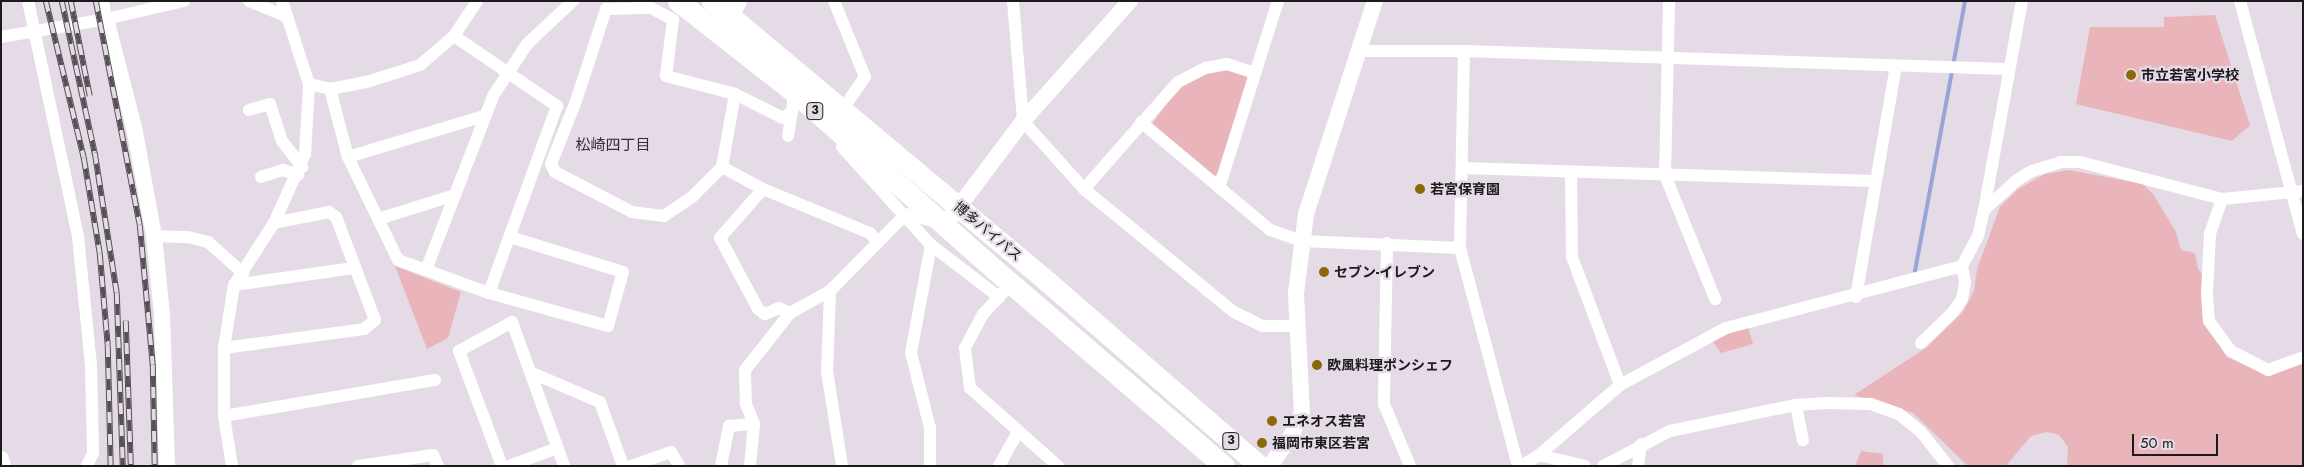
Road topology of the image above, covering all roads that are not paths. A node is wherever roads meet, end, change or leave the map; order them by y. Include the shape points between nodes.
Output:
1 (28, 1) edge
2 (103, 1) edge
3 (184, 1) edge
4 (249, 1) edge
5 (282, 1) edge
6 (477, 1) edge
7 (573, 1) edge
8 (678, 1) edge
9 (712, 1) edge
10 (834, 1) edge
11 (1013, 1) edge
12 (1130, 1) edge
13 (1278, 1) edge
14 (1375, 1) edge
15 (1669, 1) edge
16 (2022, 1) edge
17 (2240, 1) edge
18 (642, 4) edge
19 (154, 5) edge
20 (734, 8) edge
21 (288, 17) junction
22 (106, 19) junction
23 (34, 29) junction
24 (454, 36) junction
25 (1, 37) edge
26 (1360, 51) junction
27 (1464, 51) junction
28 (1668, 59) junction
29 (1896, 66) junction
30 (2007, 70) junction
31 (509, 72) junction
32 (1254, 73) junction
33 (309, 84) junction
34 (330, 89) junction
35 (735, 94) junction
36 (793, 102) junction
37 (843, 109) junction
38 (249, 110) dead end
39 (484, 116) junction
40 (1023, 120) junction
41 (1141, 122) junction
42 (788, 136) dead end
43 (835, 140) dead end
44 (348, 157) junction
45 (722, 167) junction
46 (1462, 168) junction
47 (300, 171) junction
48 (1571, 173) junction
49 (1666, 175) junction
50 (261, 177) dead end
51 (1875, 182) junction
52 (1218, 188) junction
53 (763, 189) junction
54 (1084, 189) junction
55 (2296, 191) edge
56 (454, 194) junction
57 (2222, 199) junction
58 (959, 207) junction
59 (1984, 210) junction
60 (906, 214) junction
61 (378, 219) junction
62 (274, 223) junction
63 (945, 225) junction
64 (2303, 234) edge
65 (154, 236) junction
66 (510, 237) junction
67 (1302, 240) junction
68 (877, 242) junction
69 (1387, 242) junction
70 (931, 244) junction
71 (1460, 248) junction
72 (1962, 266) junction
73 (354, 268) junction
74 (426, 270) junction
75 (243, 273) junction
76 (234, 286) junction
77 (1005, 290) junction
78 (830, 291) junction
79 (489, 292) junction
80 (1856, 296) junction
81 (1715, 299) dead end
82 (522, 302) junction
83 (790, 313) junction
84 (512, 322) junction
85 (1296, 326) junction
86 (1921, 343) dead end
87 (224, 348) junction
88 (2303, 357) edge
89 (530, 372) junction
90 (435, 380) dead end
91 (1620, 385) junction
92 (1796, 405) junction
93 (224, 416) junction
94 (754, 424) junction
95 (1018, 432) junction
96 (1804, 440) dead end
97 (1641, 444) junction
98 (558, 448) junction
99 (1539, 455) junction
100 (1, 459) edge
101 (421, 461) edge
102 (3, 466) edge
103 (87, 466) edge
104 (167, 466) edge
105 (232, 466) edge
106 (359, 466) edge
107 (438, 466) edge
108 (502, 466) edge
109 (509, 466) edge
110 (564, 466) edge
111 (623, 466) edge
112 (631, 466) edge
113 (679, 466) edge
114 (722, 466) edge
115 (750, 466) edge
116 (842, 466) edge
117 (930, 466) edge
118 (999, 466) edge
119 (1058, 466) edge
120 (1224, 466) edge
121 (1260, 466) edge
122 (1270, 466) edge
123 (1410, 466) edge
124 (1520, 466) edge
125 (1585, 466) edge
126 (1603, 466) edge
127 (1638, 466) edge
128 (1948, 466) edge

1 - 23 street
2 - 22 street
3 - 19 street
4 - 21 street
5 - 21 street
6 - 24 street
7 - 31 street via 527,44
8 - 36 highway, 博多バイパス / 3
9 - 20 highway, 博多バイパス / 3
10 - 37 street via 864,77
11 - 40 street
12 - 40 street
13 - 32 street
14 - 26 street
15 - 28 street
16 - 30 street
17 - 55 street
18 - 35 street via 673,20 666,76
18 - 45 street via 606,9 551,164 555,172 632,212 664,216 692,197
19 - 22 street
20 - 37 highway, 博多バイパス / 3
21 - 33 street
22 - 23 street
22 - 65 street via 134,127
23 - 25 street
23 - 103 street via 78,237 91,364 93,453
24 - 31 street
24 - 34 street via 420,65 367,82
26 - 27 street
26 - 67 street via 1320,165
27 - 28 street
27 - 46 street
28 - 29 street
28 - 49 street
29 - 30 street
29 - 51 street
30 - 59 street
31 - 39 street
31 - 66 street via 557,106
32 - 41 street via 1227,64 1206,68 1178,82
32 - 52 street
33 - 34 street
33 - 47 street
34 - 44 street
35 - 36 street via 783,118
35 - 45 street
36 - 42 street
36 - 63 highway, 博多バイパス / 3
37 - 58 highway, 博多バイパス / 3
38 - 47 street via 270,104 282,141
39 - 44 street
39 - 56 street
40 - 54 street
40 - 58 street
41 - 52 street
41 - 54 street
43 - 60 street
44 - 61 street
45 - 53 street
46 - 48 street
46 - 71 street
47 - 50 street via 283,170
47 - 62 street
48 - 49 street
48 - 91 street via 1572,257
49 - 51 street
49 - 81 street
51 - 80 street
52 - 67 street via 1270,230
53 - 68 street via 870,232
53 - 83 street via 720,238 758,309 765,314 779,308
54 - 85 street via 1234,312 1263,326
55 - 57 street
55 - 64 street
56 - 61 street
56 - 74 street
57 - 59 street via 2071,162 2032,170
57 - 88 street via 2210,233 2207,294 2210,321 2232,351 2268,370
58 - 63 street
58 - 121 highway, 博多バイパス / 3
59 - 72 street via 1978,236
60 - 63 street
60 - 68 street
60 - 70 street
61 - 74 street via 398,260
62 - 73 street via 329,212 336,217
62 - 75 street
63 - 77 highway, 博多バイパス / 3
65 - 75 street via 188,237 208,242
65 - 104 street via 164,343
66 - 79 street
66 - 82 street via 623,272 608,326
67 - 69 street
67 - 85 street
68 - 78 street
69 - 71 street
69 - 123 street via 1384,404
70 - 77 street
70 - 117 street via 911,353 930,428
71 - 124 street
72 - 80 street
72 - 86 street via 1965,282 1962,299
73 - 76 street
73 - 87 street via 375,320 364,329
74 - 79 street
75 - 76 street
76 - 87 street
77 - 95 street via 983,314 965,348 970,388
77 - 120 highway, 博多バイパス / 3
78 - 83 street
78 - 116 street via 827,371
79 - 82 street
80 - 91 street via 1726,328
82 - 84 street
83 - 94 street via 745,370 746,404
84 - 89 street
84 - 108 street via 458,351
85 - 122 street via 1302,412 1292,434
87 - 93 street
89 - 98 street
89 - 111 street via 600,402
90 - 93 street
91 - 99 street
92 - 96 street
92 - 97 street via 1670,431
92 - 128 street via 1871,404 1899,414 1921,432
93 - 105 street
94 - 114 street via 729,426
94 - 115 street
95 - 118 street
95 - 119 street
97 - 126 street
97 - 127 street
98 - 109 street
98 - 110 street
99 - 124 street
99 - 125 street
100 - 102 street
101 - 106 street
101 - 107 street via 433,455
112 - 113 street via 671,452

